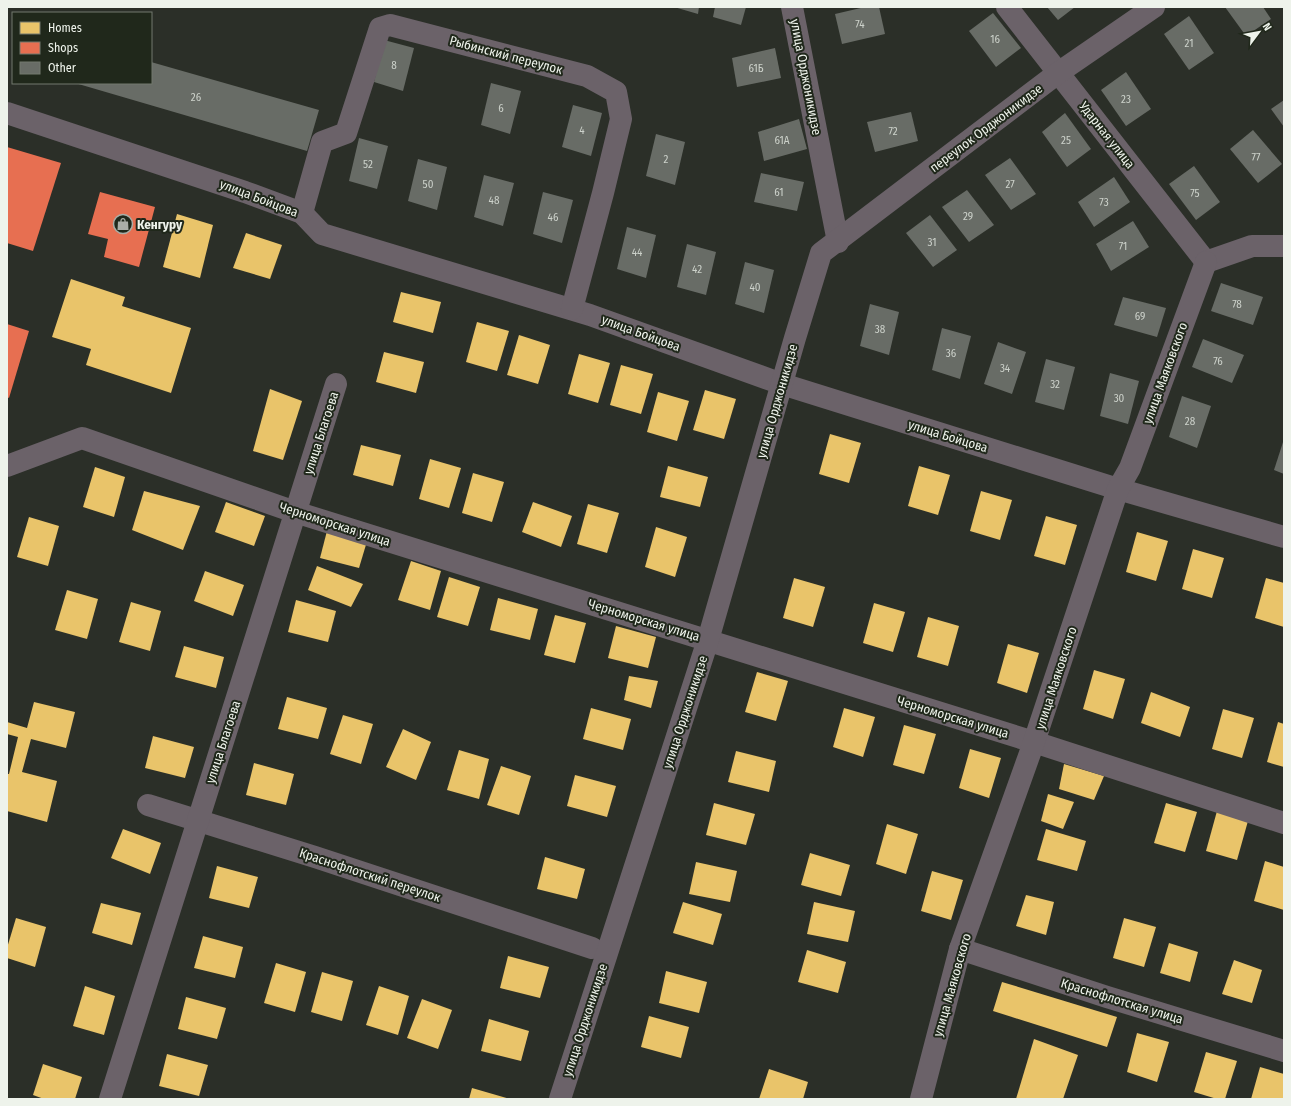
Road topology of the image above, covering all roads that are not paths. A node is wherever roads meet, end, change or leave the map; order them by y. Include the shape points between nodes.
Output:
1 (792, 7) edge
2 (1007, 7) edge
3 (1154, 7) edge
4 (1058, 73) junction
5 (7, 113) edge
6 (302, 213) junction
7 (1284, 246) edge
8 (830, 247) junction
9 (1206, 262) junction
10 (572, 309) junction
11 (336, 384) dead end
12 (782, 384) junction
13 (7, 466) edge
14 (1118, 489) junction
15 (295, 512) junction
16 (1284, 537) edge
17 (708, 640) junction
18 (1034, 742) junction
19 (148, 805) dead end
20 (198, 821) junction
21 (1284, 823) edge
22 (592, 948) dead end
23 (960, 949) junction
24 (1284, 1051) edge
25 (110, 1099) edge
26 (560, 1099) edge
27 (921, 1099) edge

1 - 8 street, улица Орджоникидзе
2 - 4 street, Ударная улица
3 - 4 street, переулок Орджоникидзе
4 - 8 street, переулок Орджоникидзе
4 - 9 street, Ударная улица
5 - 6 street, улица Бойцова
6 - 10 street, улица Бойцова via 322,234
6 - 10 street, Рыбинский переулок via 322,142 346,133 380,28 390,25 587,76 616,92 621,119
7 - 9 street via 1252,246
8 - 12 street, улица Орджоникидзе
9 - 14 street, улица Маяковского via 1130,468
10 - 12 street, улица Бойцова
11 - 15 street, улица Благоева
12 - 14 street, улица Бойцова
12 - 17 street, улица Орджоникидзе
13 - 15 street, Черноморская улица via 82,438
14 - 16 street, улица Бойцова
14 - 18 street, улица Маяковского
15 - 17 street, Черноморская улица
15 - 20 street, улица Благоева
17 - 18 street, Черноморская улица
17 - 26 street, улица Орджоникидзе
18 - 21 street, Черноморская улица
18 - 23 street, улица Маяковского
19 - 20 street, Краснофлотский переулок
20 - 22 street, Краснофлотский переулок
20 - 25 street, улица Благоева
23 - 24 street, Краснофлотская улица
23 - 27 street, улица Маяковского

